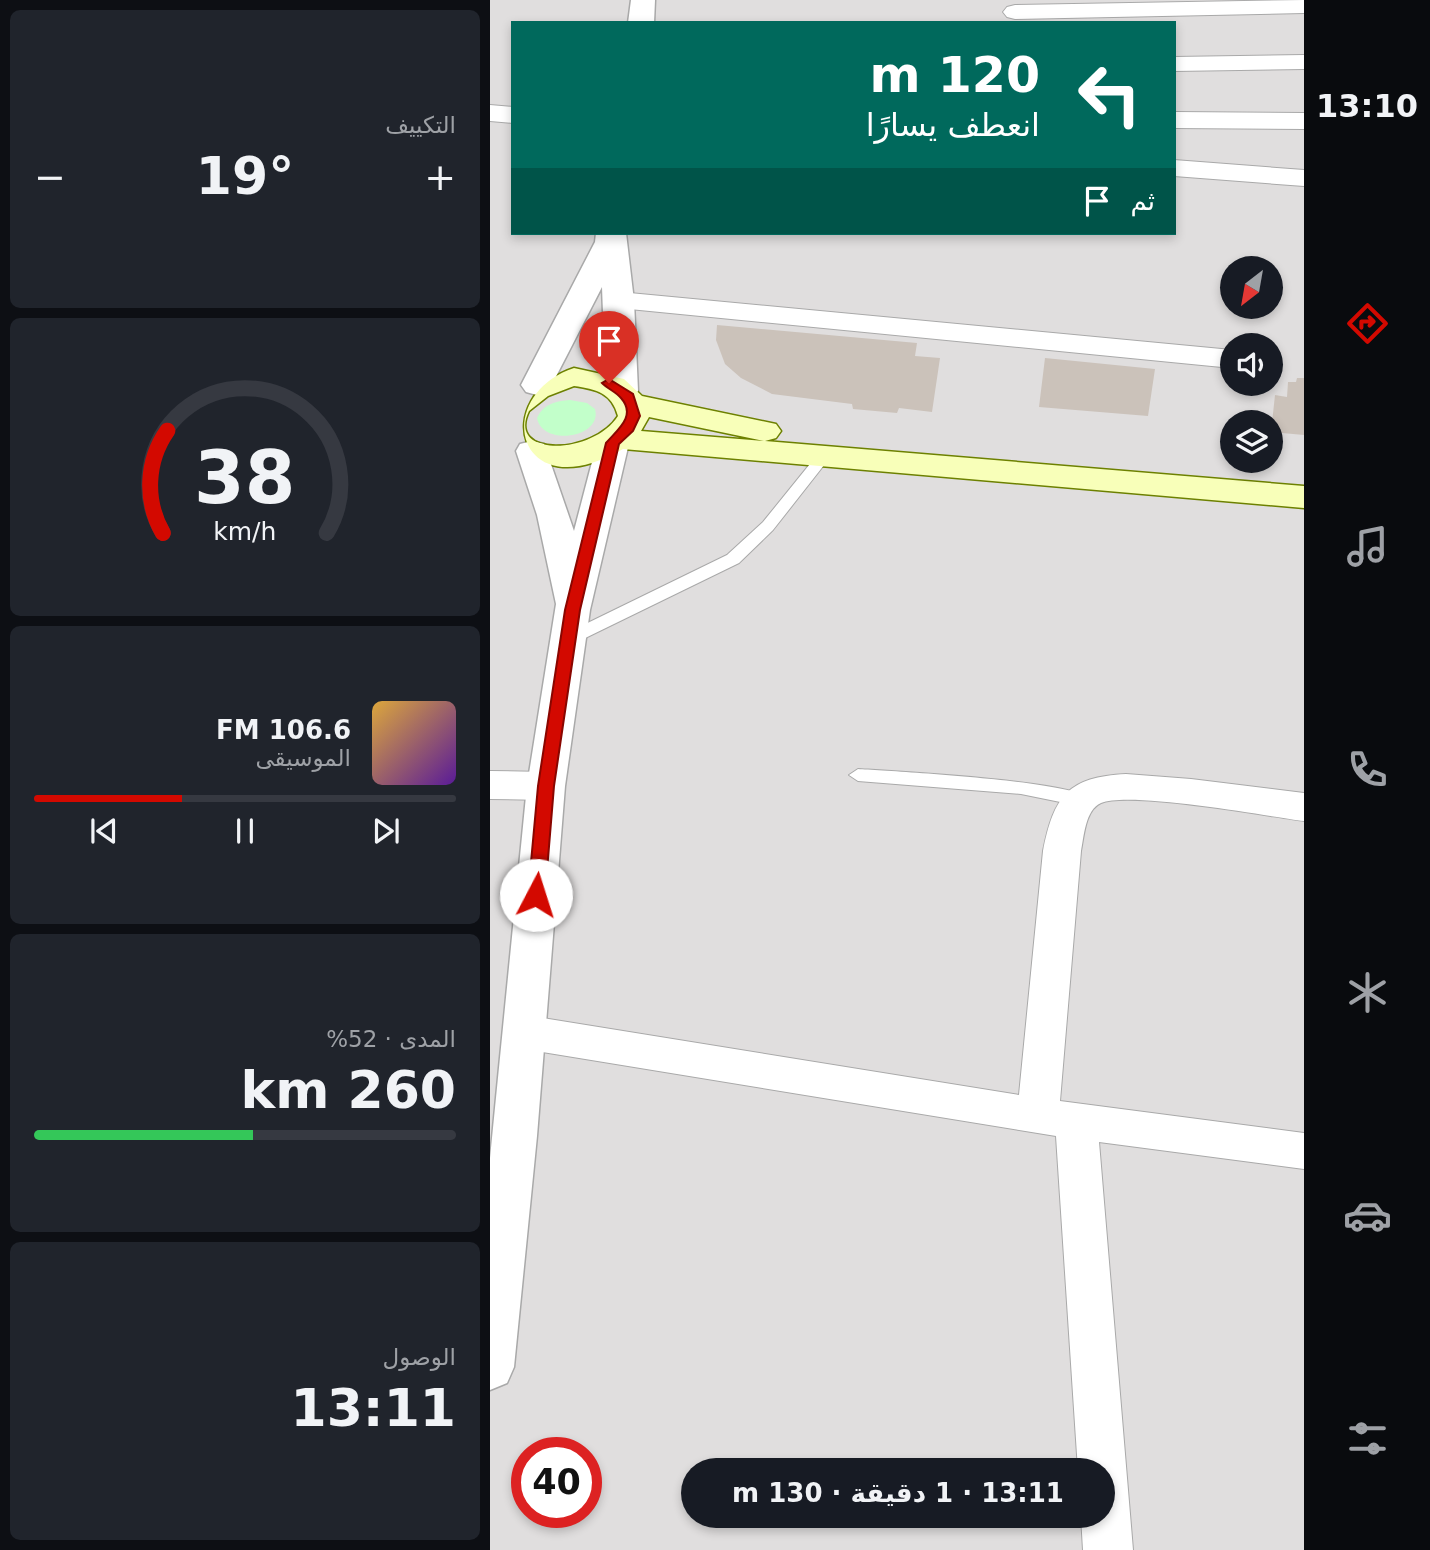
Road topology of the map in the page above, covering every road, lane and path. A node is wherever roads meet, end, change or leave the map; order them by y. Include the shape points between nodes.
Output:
1 (643, 0) edge
2 (1304, 6) edge
3 (1016, 11) edge
4 (641, 21) edge
5 (1304, 62) edge
6 (1176, 64) edge
7 (490, 113) edge
8 (511, 116) edge
9 (1176, 120) edge
10 (1304, 121) edge
11 (1176, 168) edge
12 (1304, 178) edge
13 (611, 237) edge
14 (619, 301) junction
15 (1220, 358) edge
16 (532, 387) junction
17 (490, 390) edge
18 (627, 398) junction
19 (616, 441) junction
20 (512, 443) edge
21 (823, 457) junction
22 (919, 461) junction
23 (1304, 497) edge
24 (571, 624) junction
25 (858, 775) dead end
26 (490, 785) edge
27 (546, 786) junction
28 (1080, 799) junction
29 (1304, 807) edge
30 (524, 1032) junction
31 (1057, 1118) junction
32 (503, 1134) edge
33 (1304, 1151) edge
34 (490, 1367) edge
35 (1100, 1458) edge
36 (1106, 1528) edge
37 (1108, 1550) edge

1 - 4 street
2 - 3 street
5 - 6 street
7 - 8 street
9 - 10 street
11 - 12 street
13 - 14 street
13 - 16 street
14 - 15 street
14 - 18 street
16 - 17 main road
16 - 18 main road via 574,377 609,383
16 - 20 main road via 507,409 504,420
18 - 19 main road via 634,416
18 - 22 main road
19 - 20 main road via 599,450 565,456
19 - 21 main road
19 - 24 street
20 - 24 street via 554,515
21 - 22 main road
21 - 24 lane via 768,526 733,559
22 - 23 main road
24 - 27 street
25 - 28 lane via 1021,788
26 - 27 street
27 - 30 street
28 - 29 street via 1097,789 1146,789
28 - 31 street via 1062,851
30 - 31 street
30 - 32 street
31 - 33 street
31 - 35 street
32 - 34 street
36 - 37 street

